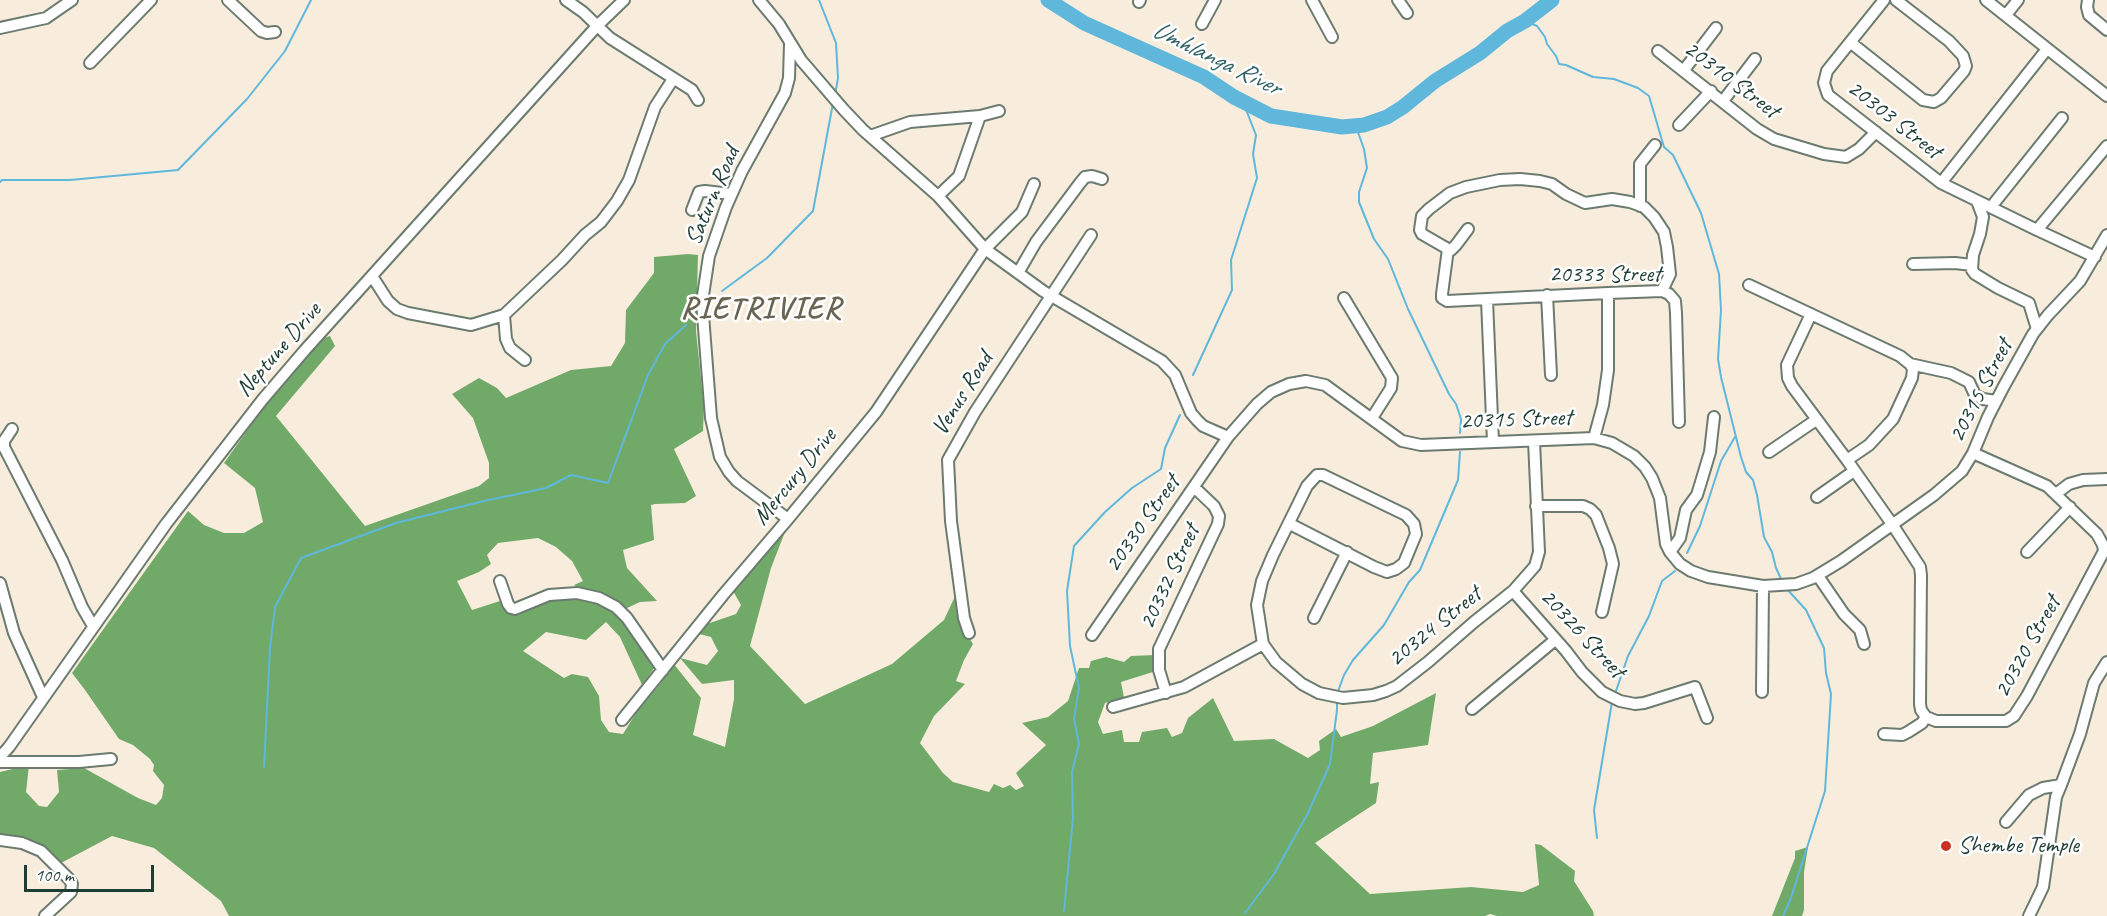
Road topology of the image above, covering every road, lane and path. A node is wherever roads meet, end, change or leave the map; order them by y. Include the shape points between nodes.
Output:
1 (72, 0) edge
2 (151, 0) edge
3 (228, 0) edge
4 (566, 0) edge
5 (624, 0) edge
6 (759, 0) edge
7 (1215, 0) edge
8 (1312, 0) edge
9 (1398, 0) edge
10 (1884, 0) edge
11 (1896, 0) edge
12 (1986, 0) edge
13 (2018, 0) edge
14 (2088, 0) edge
15 (1407, 13) dead end
16 (2006, 15) junction
17 (1202, 24) dead end
18 (597, 26) junction
19 (1716, 27) dead end
20 (0, 28) edge
21 (2107, 30) edge
22 (275, 32) dead end
23 (1332, 37) dead end
24 (1850, 42) junction
25 (790, 44) junction
26 (2047, 49) junction
27 (1658, 51) dead end
28 (1755, 59) dead end
29 (90, 63) dead end
30 (1684, 70) junction
31 (673, 79) junction
32 (1711, 91) junction
33 (2107, 96) edge
34 (698, 100) dead end
35 (1723, 101) junction
36 (999, 111) dead end
37 (980, 116) junction
38 (2062, 118) dead end
39 (1679, 125) dead end
40 (1876, 132) junction
41 (870, 136) junction
42 (1655, 145) dead end
43 (2107, 146) edge
44 (1102, 179) dead end
45 (1941, 183) junction
46 (1034, 184) dead end
47 (731, 194) junction
48 (938, 196) junction
49 (1977, 201) junction
50 (1640, 206) junction
51 (1991, 207) junction
52 (692, 210) dead end
53 (1468, 229) dead end
54 (2037, 230) junction
55 (1092, 235) dead end
56 (2107, 235) edge
57 (985, 249) junction
58 (1448, 249) junction
59 (2096, 257) junction
60 (1912, 264) dead end
61 (1972, 265) junction
62 (1018, 273) junction
63 (372, 276) junction
64 (1749, 285) dead end
65 (1662, 291) junction
66 (1608, 293) junction
67 (1051, 295) junction
68 (1547, 295) junction
69 (1344, 298) dead end
70 (1487, 300) junction
71 (1811, 314) junction
72 (504, 315) junction
73 (2037, 329) junction
74 (525, 360) dead end
75 (1910, 364) junction
76 (1551, 375) dead end
77 (1996, 401) junction
78 (1714, 417) dead end
79 (1372, 418) junction
80 (1816, 420) junction
81 (1679, 422) dead end
82 (12, 429) dead end
83 (1228, 437) junction
84 (1594, 438) junction
85 (1534, 441) junction
86 (1493, 442) junction
87 (1769, 452) dead end
88 (1974, 453) junction
89 (1846, 460) junction
90 (1854, 471) junction
91 (2107, 479) edge
92 (1194, 487) junction
93 (2057, 493) junction
94 (1817, 497) dead end
95 (1536, 506) junction
96 (2070, 507) junction
97 (788, 519) junction
98 (1290, 524) junction
99 (1892, 524) junction
100 (1347, 552) junction
101 (1670, 552) junction
102 (2027, 552) dead end
103 (1818, 576) junction
104 (500, 581) dead end
105 (0, 583) edge
106 (1763, 586) junction
107 (1513, 591) junction
108 (1602, 612) dead end
109 (1314, 618) dead end
110 (93, 626) junction
111 (969, 633) dead end
112 (1092, 635) dead end
113 (1555, 639) junction
114 (1263, 644) junction
115 (1864, 644) dead end
116 (2107, 662) edge
117 (663, 670) junction
118 (1762, 692) dead end
119 (1166, 693) junction
120 (43, 697) junction
121 (1113, 707) dead end
122 (1472, 709) dead end
123 (1926, 717) junction
124 (1707, 718) dead end
125 (622, 720) dead end
126 (1884, 735) dead end
127 (0, 757) edge
128 (111, 759) dead end
129 (0, 762) edge
130 (2061, 785) junction
131 (2006, 822) dead end
132 (0, 840) edge
133 (45, 916) edge
134 (2029, 916) edge

1 - 20 street via 46,18
2 - 29 street
3 - 22 street via 261,31
4 - 18 street
5 - 18 street, Neptune Drive
6 - 25 street
7 - 17 street
8 - 23 street
9 - 15 street
10 - 24 street, 20303 Street
11 - 24 street via 1963,56 1964,71 1941,98 1934,102 1923,100
12 - 16 street
13 - 16 street
14 - 21 street via 2089,15
16 - 26 street
18 - 31 street
18 - 63 street, Neptune Drive
19 - 30 street
24 - 40 street, 20303 Street via 1827,71 1824,89
25 - 41 street via 819,82
25 - 47 street, Saturn Road via 785,93
26 - 33 street
26 - 45 street
27 - 30 street, 20310 Street
28 - 35 street
30 - 32 street, 20310 Street
31 - 34 street via 692,90
31 - 72 street via 655,107 629,180 617,201 601,222
32 - 35 street, 20310 Street
32 - 39 street
35 - 40 street, 20310 Street via 1774,139 1824,154 1846,157
36 - 37 street
37 - 41 street via 910,122
37 - 48 street via 959,176
38 - 51 street
40 - 45 street, 20303 Street
41 - 48 street
42 - 50 street via 1640,164
43 - 54 street
44 - 62 street via 1085,177
45 - 49 street, 20303 Street
46 - 57 street, Mercury Drive via 1022,212
47 - 52 street via 699,192
47 - 97 street, Saturn Road via 709,256 702,302 713,425 720,457 729,472
48 - 57 street
49 - 51 street, 20303 Street
49 - 61 street via 1983,216
50 - 58 street via 1612,200 1586,203 1552,184 1520,179 1466,187 1450,193 1422,216 1422,234
50 - 65 street via 1664,232 1670,274
51 - 54 street, 20303 Street
53 - 58 street
54 - 59 street, 20303 Street
55 - 67 street, Venus Road
56 - 59 street, 20315 Street
57 - 62 street
57 - 97 street, Mercury Drive via 876,412
58 - 70 street, 20333 Street via 1442,298
59 - 73 street, 20315 Street
60 - 61 street
61 - 73 street via 1976,274 2030,303
62 - 67 street
63 - 72 street via 388,301 408,314 471,325
63 - 110 street, Neptune Drive via 243,425
64 - 71 street
65 - 66 street, 20333 Street
65 - 81 street, 20333 Street via 1675,301
66 - 68 street, 20333 Street
66 - 84 street via 1608,370
67 - 83 street via 1162,361 1175,375 1197,420
67 - 111 street, Venus Road via 948,460 951,521
68 - 70 street, 20333 Street
68 - 76 street
69 - 79 street via 1392,378 1391,388
70 - 86 street
71 - 75 street
71 - 80 street via 1787,372
72 - 74 street via 510,348
73 - 77 street, 20315 Street
75 - 77 street via 1951,373 1969,382 1975,395
75 - 89 street via 1912,378 1893,420 1869,445
77 - 88 street, 20315 Street
78 - 101 street via 1710,452 1697,495 1686,510 1679,542
79 - 83 street, 20315 Street via 1325,385 1297,382 1263,398
79 - 86 street, 20315 Street via 1402,441 1421,445
80 - 87 street
80 - 89 street
82 - 110 street via 4,447
83 - 92 street, 20330 Street
84 - 85 street, 20315 Street
84 - 101 street, 20315 Street via 1622,449 1645,467 1657,489
85 - 86 street, 20315 Street
85 - 95 street, 20324 Street
88 - 93 street, 20320 Street via 2040,481
88 - 99 street, 20315 Street via 1951,482
89 - 90 street
90 - 94 street
90 - 99 street
91 - 93 street via 2083,480
92 - 112 street, 20330 Street
92 - 119 street, 20332 Street via 1214,506 1218,524 1160,649
93 - 96 street, 20320 Street
95 - 107 street, 20324 Street via 1537,560 1530,574
95 - 108 street via 1583,506 1596,515 1612,564
96 - 102 street
96 - 123 street, 20320 Street via 2097,534 2103,551 2018,712 2006,721 1936,721
97 - 117 street, Mercury Drive
98 - 100 street, 20324 Street
98 - 100 street, 20324 Street via 1307,486 1317,475 1406,515 1414,524 1412,548 1396,569 1387,572
98 - 114 street, 20324 Street via 1262,581 1257,605
99 - 103 street, 20315 Street
99 - 123 street via 1915,558 1921,575 1920,704
100 - 109 street
101 - 106 street via 1691,571
103 - 106 street, 20315 Street via 1793,584
103 - 115 street via 1860,630
104 - 117 street via 510,608 549,595 577,593 616,607
105 - 120 street via 14,633
106 - 118 street
107 - 113 street, 20326 Street
107 - 114 street, 20324 Street via 1397,686 1373,695 1343,698 1319,693 1288,674
110 - 120 street, Neptune Drive
113 - 122 street
113 - 124 street, 20326 Street via 1587,679 1610,697 1644,703 1695,687
114 - 119 street via 1196,682
116 - 130 street via 2094,683
117 - 125 street, Mercury Drive
119 - 121 street
120 - 127 street, Neptune Drive
123 - 126 street via 1902,735
128 - 129 street
130 - 131 street via 2029,795
130 - 134 street via 2043,886
132 - 133 street via 41,851 72,884 71,892

